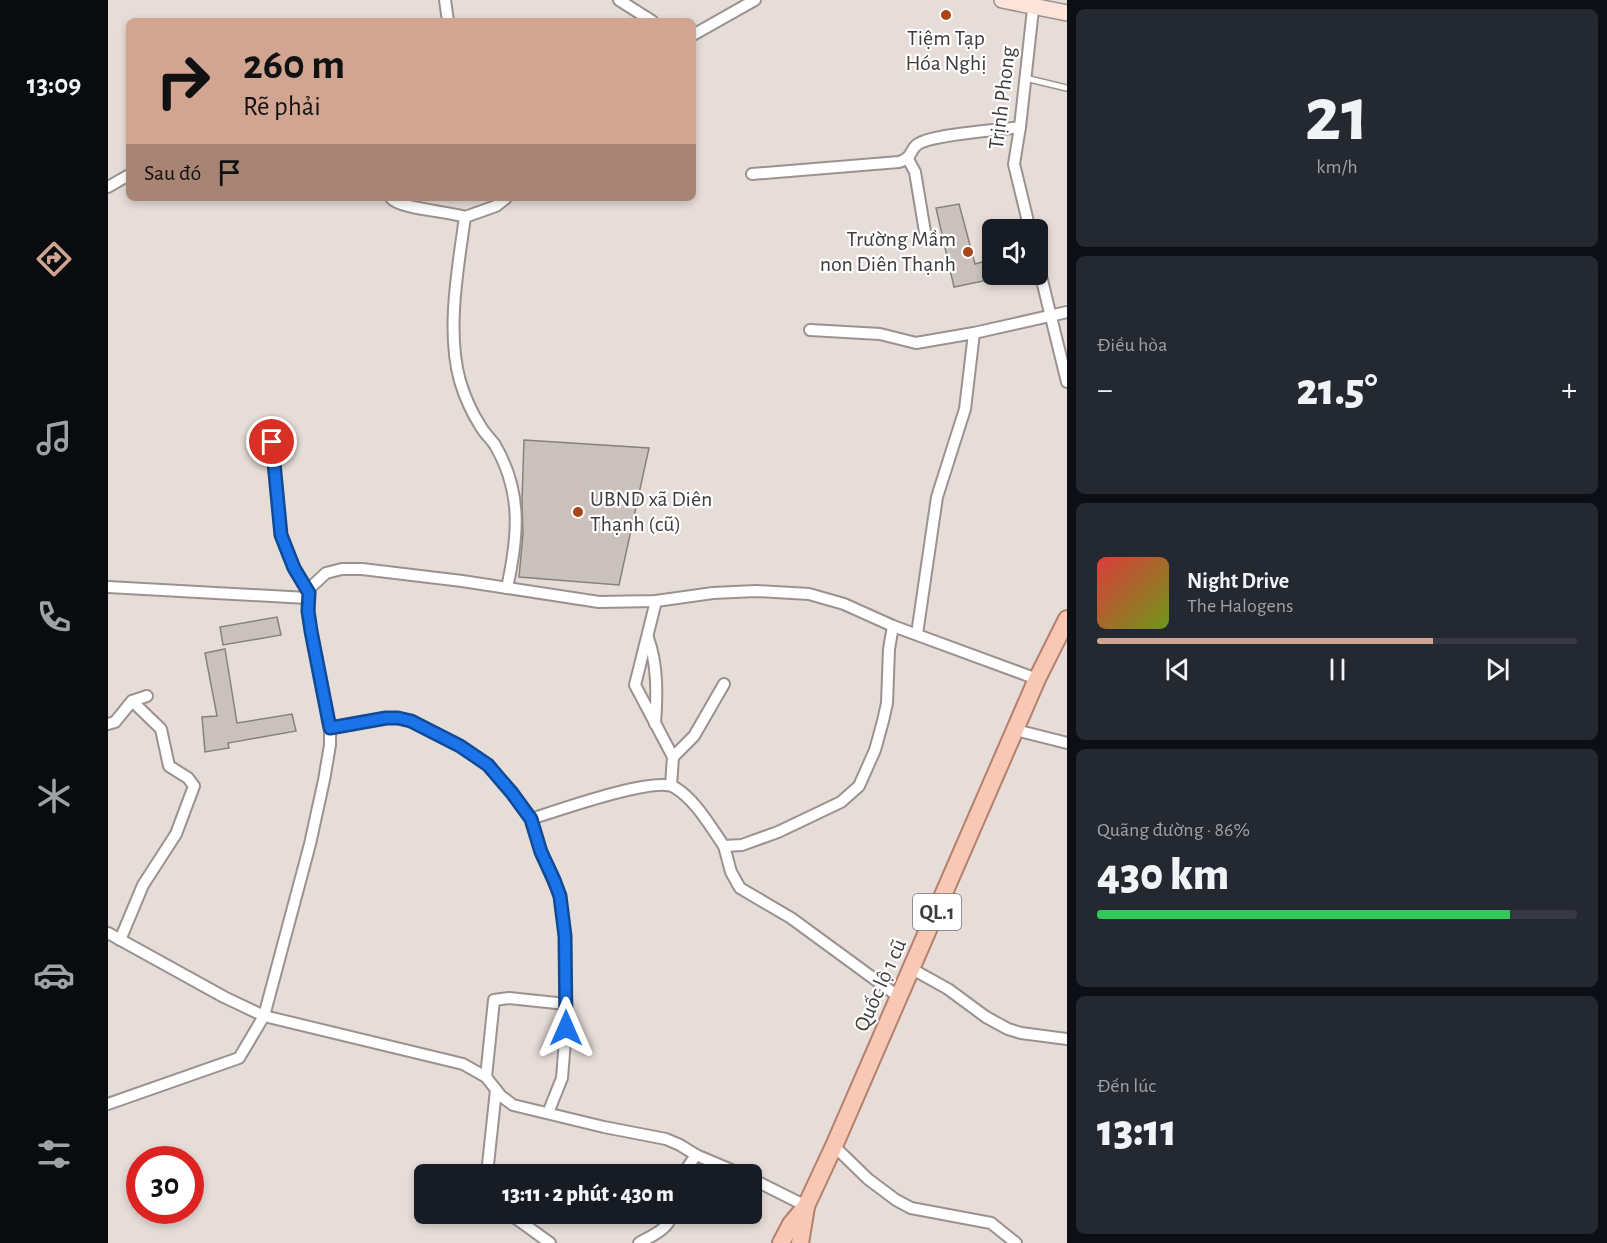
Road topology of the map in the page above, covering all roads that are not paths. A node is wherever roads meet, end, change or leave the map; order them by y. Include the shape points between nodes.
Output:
1 (445, 0) edge
2 (619, 0) edge
3 (755, 0) edge
4 (1002, 0) edge
5 (1034, 3) edge
6 (1067, 13) edge
7 (448, 18) edge
8 (647, 18) edge
9 (696, 33) edge
10 (1025, 78) junction
11 (1067, 88) edge
12 (1020, 127) junction
13 (908, 159) junction
14 (752, 174) dead end
15 (126, 177) edge
16 (108, 187) edge
17 (395, 201) edge
18 (502, 201) edge
19 (465, 217) junction
20 (1027, 219) edge
21 (926, 238) dead end
22 (1043, 285) edge
23 (1067, 312) edge
24 (1051, 315) junction
25 (810, 330) dead end
26 (974, 333) junction
27 (1067, 382) edge
28 (272, 442) dead end
29 (108, 587) edge
30 (507, 588) junction
31 (308, 596) junction
32 (656, 602) junction
33 (1067, 618) edge
34 (893, 626) junction
35 (917, 634) junction
36 (648, 638) junction
37 (1037, 679) junction
38 (724, 684) dead end
39 (147, 696) dead end
40 (132, 702) junction
41 (108, 724) edge
42 (655, 724) junction
43 (330, 728) junction
44 (1016, 730) junction
45 (1067, 743) edge
46 (673, 757) junction
47 (671, 785) junction
48 (531, 819) junction
49 (724, 846) junction
50 (108, 933) edge
51 (120, 940) junction
52 (912, 969) junction
53 (899, 997) junction
54 (566, 1004) junction
55 (264, 1016) junction
56 (1067, 1039) edge
57 (486, 1077) junction
58 (496, 1090) junction
59 (108, 1104) edge
60 (548, 1113) junction
61 (834, 1146) junction
62 (696, 1155) junction
63 (488, 1164) edge
64 (690, 1164) edge
65 (717, 1164) edge
66 (762, 1184) edge
67 (806, 1206) junction
68 (524, 1224) edge
69 (668, 1224) edge
70 (550, 1243) edge
71 (639, 1243) edge
72 (782, 1243) edge
73 (800, 1243) edge
74 (1016, 1243) edge

1 - 7 street
2 - 8 street
3 - 9 street
4 - 5 main road
5 - 6 main road
5 - 10 street, Trịnh Phong
10 - 11 lane
10 - 12 street, Trịnh Phong
12 - 13 street via 934,138 917,144
12 - 20 street, Trịnh Phong via 1014,164
13 - 14 street
13 - 21 street via 915,172
15 - 16 street
17 - 19 street via 402,206
18 - 19 street
19 - 30 street via 456,288 455,360 470,408 502,459 514,494 516,535
22 - 24 street
23 - 24 street
24 - 26 street
24 - 27 street
25 - 26 street via 880,334 916,343
26 - 35 street via 965,409 937,497
28 - 31 street via 281,535
29 - 31 street
30 - 31 street via 342,569 326,573
30 - 32 street via 599,602
31 - 43 street
32 - 34 street via 735,592 809,594 844,604
32 - 36 street
33 - 37 main road, Quốc lộ 1 cũ / QL.1
34 - 35 street
34 - 49 street via 884,721 859,786 841,802 778,832 742,845
35 - 37 street
36 - 42 street via 653,652
36 - 42 street via 634,685
37 - 44 main road, Quốc lộ 1 cũ / QL.1
38 - 46 street via 694,736
39 - 40 street
40 - 41 street via 115,722
40 - 51 street via 161,729 169,766 194,786 176,834 143,885
42 - 46 street
43 - 48 street via 386,718 411,721 488,765
43 - 55 street via 310,844
44 - 45 street
44 - 52 main road, Quốc lộ 1 cũ / QL.1
46 - 47 street
47 - 48 street via 645,786
47 - 49 street via 684,794
48 - 54 street via 563,912
49 - 53 street via 730,872 740,888 791,918
50 - 51 street
51 - 55 street
52 - 53 main road, Quốc lộ 1 cũ / QL.1
52 - 56 street via 1008,1029
53 - 61 main road, Quốc lộ 1 cũ / QL.1
54 - 57 street via 494,1000
54 - 60 street via 561,1078
55 - 57 street via 454,1061
55 - 59 street via 239,1058
57 - 58 street
58 - 60 street via 513,1105
58 - 63 street
60 - 62 street via 666,1139
61 - 67 main road, Quốc lộ 1 cũ / QL.1
61 - 74 street via 896,1200 921,1210 991,1223
62 - 64 street
62 - 65 street
66 - 67 street
67 - 72 main road, Quốc lộ 1 cũ / QL.1
67 - 73 main road, Quốc lộ 1 cũ / QL.1
68 - 70 street
69 - 71 street

